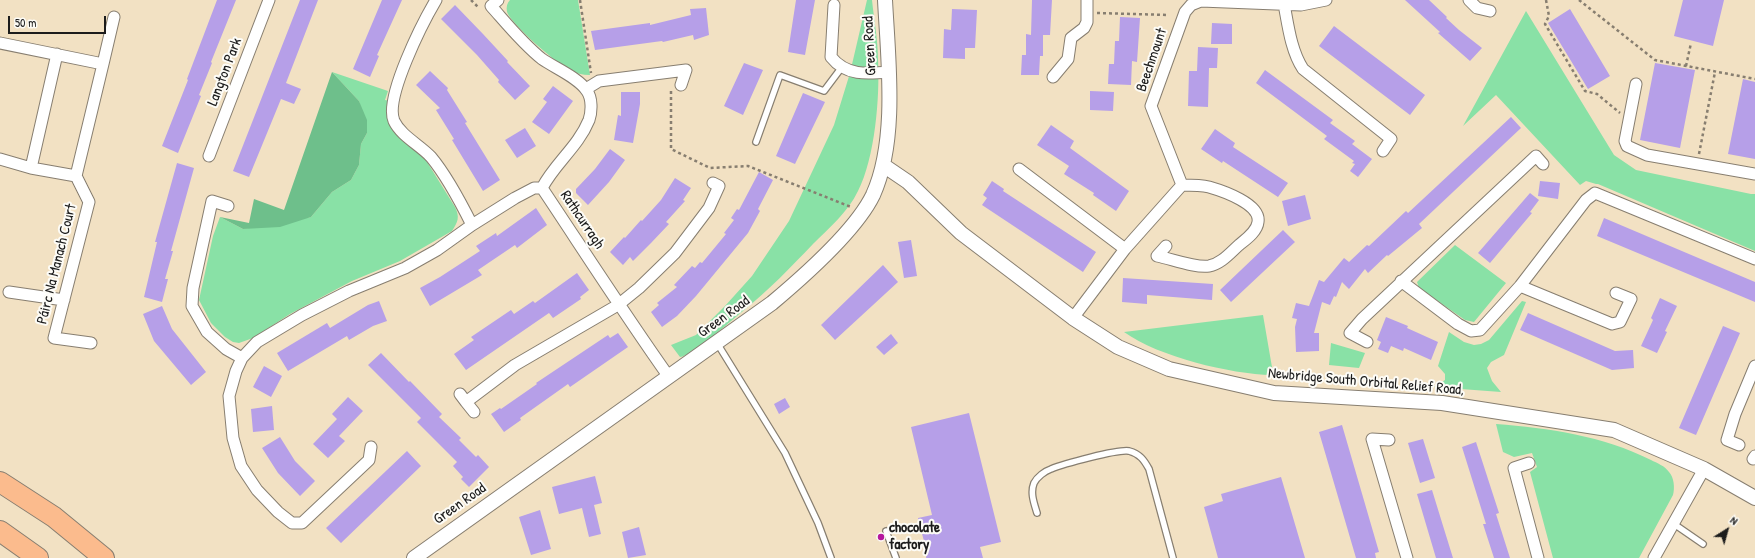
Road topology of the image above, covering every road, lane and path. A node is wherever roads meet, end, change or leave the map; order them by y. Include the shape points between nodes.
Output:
1 (269, 0) edge
2 (436, 0) edge
3 (471, 0) edge
4 (498, 0) edge
5 (580, 0) edge
6 (884, 0) edge
7 (1087, 0) edge
8 (1326, 0) edge
9 (1469, 0) edge
10 (1546, 0) edge
11 (1579, 0) edge
12 (1228, 1) edge
13 (1284, 4) junction
14 (834, 5) dead end
15 (478, 7) dead end
16 (1490, 10) dead end
17 (1087, 13) junction
18 (1169, 15) dead end
19 (114, 17) dead end
20 (0, 42) edge
21 (1691, 43) dead end
22 (57, 54) junction
23 (103, 64) junction
24 (1686, 66) junction
25 (842, 67) junction
26 (889, 72) junction
27 (1715, 72) junction
28 (1053, 78) dead end
29 (1755, 79) edge
30 (1636, 84) dead end
31 (681, 85) joint
32 (586, 89) junction
33 (1623, 116) dead end
34 (756, 142) dead end
35 (1383, 151) dead end
36 (209, 156) dead end
37 (0, 159) edge
38 (1543, 164) dead end
39 (1696, 164) junction
40 (883, 165) junction
41 (31, 168) junction
42 (1019, 169) dead end
43 (1755, 174) edge
44 (76, 176) junction
45 (713, 183) dead end
46 (1182, 185) junction
47 (542, 188) junction
48 (228, 206) dead end
49 (861, 214) junction
50 (472, 225) junction
51 (1166, 246) dead end
52 (1125, 249) junction
53 (1755, 259) edge
54 (1401, 281) junction
55 (1520, 286) junction
56 (9, 292) dead end
57 (1616, 293) dead end
58 (64, 300) junction
59 (618, 305) junction
60 (1073, 318) junction
61 (1367, 342) dead end
62 (91, 343) dead end
63 (717, 343) junction
64 (242, 358) junction
65 (1755, 366) edge
66 (668, 377) junction
67 (474, 412) dead end
68 (1389, 440) dead end
69 (1739, 445) dead end
70 (371, 447) dead end
71 (1529, 463) dead end
72 (1704, 469) junction
73 (0, 482) edge
74 (1755, 498) edge
75 (1037, 513) dead end
76 (1674, 524) junction
77 (0, 531) edge
78 (886, 531) dead end
79 (1703, 544) dead end
80 (38, 558) edge
81 (104, 558) edge
82 (414, 558) edge
83 (831, 558) edge
84 (896, 558) edge
85 (1173, 558) edge
86 (1406, 558) edge
87 (1538, 558) edge
88 (1654, 558) edge

1 - 36 street, Langton Park
2 - 50 street via 425,19 395,89 391,109 394,122 399,128 432,158
3 - 15 path
4 - 32 street via 491,6 523,41 542,59
5 - 32 path via 591,76
6 - 26 street, Green Road
7 - 17 street
8 - 13 street, Beechmount via 1301,5
9 - 16 street via 1477,8
10 - 33 path via 1549,16 1545,24 1585,92 1597,94
11 - 24 path via 1654,60
12 - 13 street, Beechmount
12 - 46 street, Beechmount via 1201,1 1191,5 1184,12 1151,106
13 - 35 street via 1298,62 1391,139
14 - 25 street via 831,57
17 - 18 path
17 - 28 street via 1084,28 1071,38 1068,59
19 - 23 street
20 - 22 street
21 - 24 path
22 - 23 street
22 - 41 street
23 - 44 street
24 - 27 path
25 - 26 street via 864,75
25 - 34 lane via 824,91 780,75
26 - 40 street, Green Road via 888,132
27 - 29 path
27 - 39 path
30 - 39 street via 1625,141 1627,146 1647,155
31 - 32 street via 686,70 599,81
31 - 49 path via 680,90 672,90 671,149 710,168 748,166 852,207
32 - 47 street, Rathcurragh via 591,98 590,118 578,141
37 - 41 street
38 - 54 street via 1536,156
39 - 43 street
40 - 49 street, Green Road via 872,196
40 - 60 street, Newbridge South Orbital Relief Road, via 908,182 961,233
41 - 44 street
42 - 52 street
44 - 58 street, Páirc Na Manach Court via 88,202
45 - 59 street via 719,186 709,208 675,254
46 - 51 street via 1208,186 1232,195 1251,207 1258,222 1254,232 1222,260 1209,266 1157,256
46 - 52 street
47 - 50 street via 534,188
47 - 59 street, Rathcurragh
48 - 64 street via 212,201 193,288 192,306 207,332
49 - 63 street, Green Road via 793,285
50 - 64 street via 437,250 405,268 349,291 302,315 257,342
52 - 60 street
53 - 55 street via 1595,193 1586,200
54 - 55 street via 1471,331 1480,330
54 - 61 street via 1350,333
55 - 57 street via 1612,324 1620,322 1624,317 1631,299
56 - 58 street
58 - 62 street, Páirc Na Manach Court via 54,338
59 - 66 street, Rathcurragh
59 - 67 street via 514,365 463,398
60 - 72 street, Newbridge South Orbital Relief Road, via 1118,347 1169,370 1274,393 1442,402 1614,430
63 - 66 street, Green Road
63 - 83 lane via 785,453 818,523
64 - 70 street via 229,396 234,438 241,466 257,490 278,512 292,522 302,523 369,460
65 - 69 street via 1727,440
66 - 82 street, Green Road
68 - 86 street via 1372,439
71 - 87 street via 1514,468
72 - 74 street, Newbridge South Orbital Relief Road,
72 - 76 street
73 - 81 highway via 54,517
75 - 85 lane via 1032,496 1034,482 1050,469 1112,452 1127,451 1137,454 1149,469
76 - 79 lane
76 - 88 street
77 - 80 highway
78 - 84 lane

